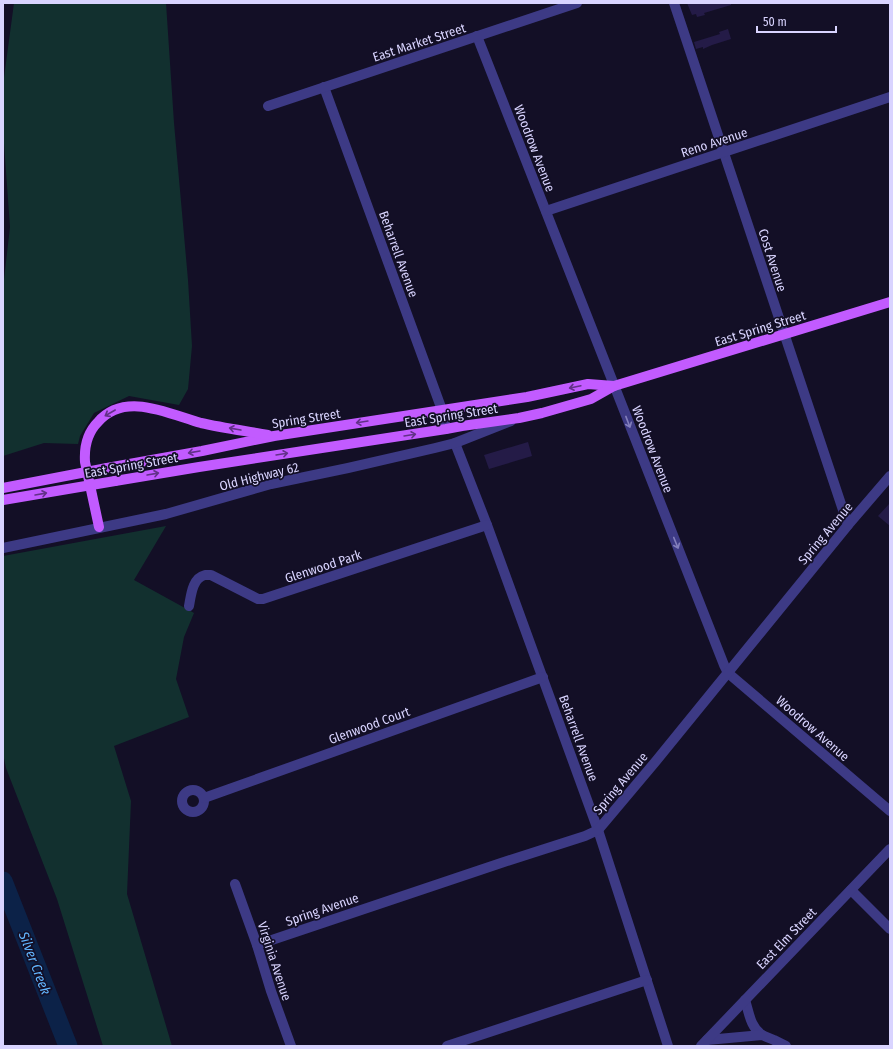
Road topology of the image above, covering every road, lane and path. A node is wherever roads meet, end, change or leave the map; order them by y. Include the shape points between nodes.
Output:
1 (577, 3) edge
2 (674, 3) edge
3 (477, 36) junction
4 (324, 87) junction
5 (890, 97) edge
6 (268, 106) dead end
7 (723, 153) junction
8 (546, 211) junction
9 (890, 302) edge
10 (784, 335) junction
11 (614, 386) junction
12 (442, 410) junction
13 (519, 418) junction
14 (446, 429) junction
15 (274, 436) junction
16 (455, 443) junction
17 (890, 476) edge
18 (3, 488) edge
19 (3, 500) edge
20 (487, 525) junction
21 (848, 525) junction
22 (99, 527) junction
23 (3, 548) edge
24 (189, 606) dead end
25 (728, 673) junction
26 (543, 677) junction
27 (204, 798) dead end
28 (890, 811) edge
29 (598, 830) junction
30 (890, 849) edge
31 (235, 884) dead end
32 (851, 890) junction
33 (890, 929) edge
34 (257, 945) junction
35 (647, 980) junction
36 (745, 1000) junction
37 (762, 1035) junction
38 (704, 1043) edge
39 (291, 1046) edge
40 (447, 1046) edge
41 (668, 1046) edge
42 (786, 1046) edge

1 - 3 street, East Market Street
2 - 7 street, Cost Avenue
3 - 4 street, East Market Street
3 - 8 street, Woodrow Avenue
4 - 6 street, East Market Street
4 - 12 street, Beharrell Avenue
5 - 7 street, Reno Avenue
7 - 8 street, Reno Avenue
7 - 10 street, Cost Avenue
8 - 11 street, Woodrow Avenue
9 - 10 main road, East Spring Street
10 - 11 main road, East Spring Street
10 - 21 street, Cost Avenue
11 -> 12 main road, Spring Street via 588,384 528,397
11 - 13 main road, East Spring Street via 591,399
11 -> 25 street, Woodrow Avenue
12 - 14 street, Beharrell Avenue
12 -> 15 main road, Spring Street
13 - 14 main road, East Spring Street
13 - 16 street, Old Highway 62
19 -> 14 main road, East Spring Street, bridge via 199,466
15 -> 18 main road, Spring Street, bridge
15 -> 22 main road via 202,423 138,406 118,408 109,412 94,425 84,453
16 - 20 street, Beharrell Avenue
16 - 22 street, Old Highway 62 via 271,484 166,514
17 - 21 street, Spring Avenue
20 - 24 street, Glenwood Park via 263,599 211,575 205,575 193,586
20 - 26 street, Beharrell Avenue
21 - 25 street, Spring Avenue
22 - 23 street, Old Highway 62
25 - 28 street, Woodrow Avenue
25 - 29 street, Spring Avenue
26 - 27 street, Glenwood Court
26 - 29 street, Beharrell Avenue
29 - 34 street, Spring Avenue
29 - 35 street, Beharrell Avenue
30 - 32 street, East Elm Street
31 - 34 street, Virginia Avenue
32 - 33 street
32 - 36 street, East Elm Street
34 - 39 street, Virginia Avenue
35 - 40 street
35 - 41 street, Beharrell Avenue
36 - 37 street via 753,1026
36 - 38 street, East Elm Street
37 - 38 street
37 - 42 street

